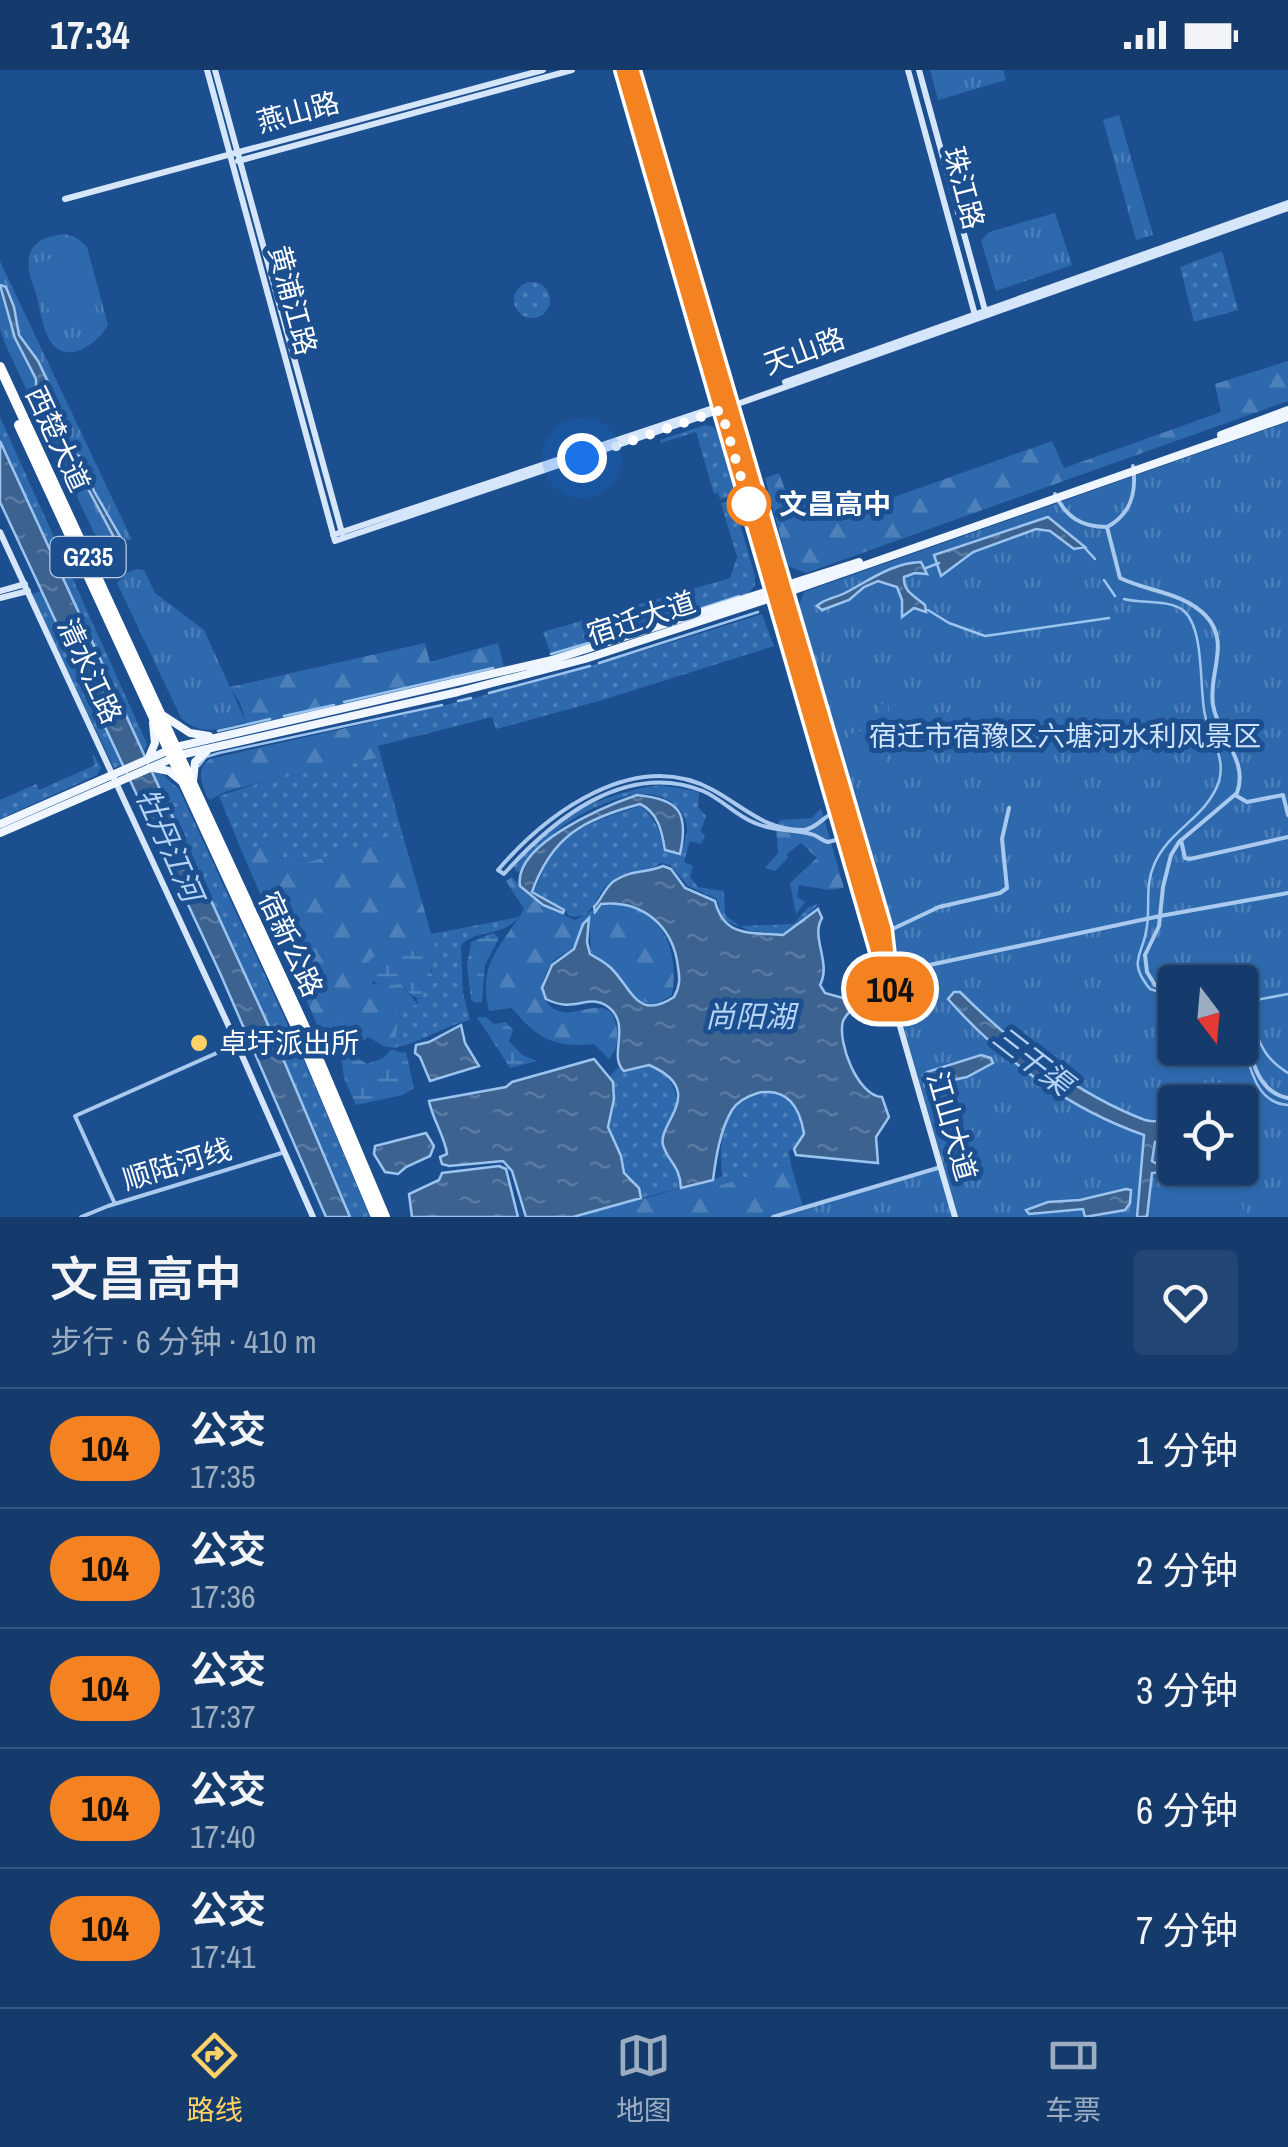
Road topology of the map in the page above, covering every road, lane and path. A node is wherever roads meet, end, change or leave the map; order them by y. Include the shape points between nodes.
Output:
1 (206, 70) edge
2 (215, 70) edge
3 (542, 70) edge
4 (572, 70) edge
5 (628, 70) edge
6 (908, 70) edge
7 (919, 70) edge
8 (233, 152) junction
9 (236, 162) junction
10 (65, 200) dead end
11 (1288, 206) edge
12 (986, 312) junction
13 (976, 316) junction
14 (0, 367) edge
15 (0, 383) edge
16 (724, 407) junction
17 (1288, 413) edge
18 (1134, 469) junction
19 (1056, 496) junction
20 (1107, 527) junction
21 (0, 532) edge
22 (338, 537) joint
23 (27, 587) junction
24 (780, 592) junction
25 (0, 595) edge
26 (154, 711) junction
27 (238, 733) junction
28 (213, 748) junction
29 (174, 753) junction
30 (148, 763) junction
31 (116, 777) junction
32 (189, 786) junction
33 (1235, 795) junction
34 (1009, 808) dead end
35 (836, 811) junction
36 (1288, 815) edge
37 (0, 824) edge
38 (0, 833) edge
39 (1288, 837) edge
40 (844, 838) junction
41 (1181, 840) junction
42 (1288, 894) edge
43 (1158, 916) junction
44 (884, 933) junction
45 (888, 974) junction
46 (1158, 985) edge
47 (890, 990) junction
48 (236, 1044) junction
49 (1256, 1065) edge
50 (1288, 1098) edge
51 (285, 1152) junction
52 (941, 1167) junction
53 (114, 1204) junction
54 (81, 1217) edge
55 (313, 1217) edge
56 (376, 1217) edge
57 (386, 1217) edge
58 (774, 1217) edge
59 (955, 1217) edge

1 - 8 street, 黄浦江路
2 - 8 street, 黄浦江路
3 - 8 street, 燕山路
4 - 9 street, 燕山路
5 - 16 street, 江山大道
6 - 13 street, 珠江路
7 - 12 street, 珠江路
8 - 9 street, 黄浦江路
8 - 10 street, 燕山路
9 - 22 street, 黄浦江路
11 - 12 street, 天山路
12 - 13 street, 天山路
13 - 16 street, 天山路
14 - 26 highway, 西楚大道 / G235
15 - 26 highway, 西楚大道 / G235
16 - 22 street, 天山路
16 - 24 street, 江山大道
17 - 18 main road, 宿迁大道
18 - 19 main road, 宿迁大道
18 - 20 street via 1130,507
19 - 20 street via 1073,519
19 - 24 main road, 宿迁大道
20 - 33 street via 1120,578 1187,600 1218,632 1212,696 1219,730 1240,768
21 - 23 street, 清水江路
23 - 25 street
23 - 31 street, 清水江路
24 - 27 main road, 宿迁大道 via 552,660
24 - 28 main road, 宿迁大道 via 585,659
24 - 35 street, 江山大道
24 - 44 street, 江山大道
26 - 27 main road via 190,734
26 - 29 highway, 西楚大道 / G235
26 - 30 main road
27 - 29 main road, 宿迁大道
28 - 29 main road, 宿迁大道
28 - 32 main road via 195,762
29 - 30 main road, 宿迁大道
29 - 32 highway, 宿新公路
30 - 31 main road, 宿迁大道
30 - 32 main road
31 - 37 main road, 宿迁大道
31 - 38 main road, 宿迁大道
31 - 48 street, 清水江路
32 - 56 highway, 宿新公路
32 - 57 highway, 宿新公路 via 307,1032
33 - 36 street via 1247,802 1282,795
33 - 41 street
34 - 44 street via 1002,839 1008,888 932,909
35 - 40 street, 江山大道
35 - 40 street via 810,829 787,828 753,818 700,784 640,779 601,790 556,815 498,870 504,874 573,812 610,793 652,783 700,790 761,826 828,842
39 - 41 street via 1190,859
40 - 47 street, 江山大道
41 - 43 street via 1171,855
42 - 43 street
43 - 45 street
43 - 46 street via 1145,956
44 - 45 street, 江山大道
45 - 47 street, 江山大道
47 - 52 street, 江山大道
48 - 51 street, 清水江路
48 - 53 street via 74,1116
49 - 50 street via 1262,1082
51 - 53 street, 顺陆河线
51 - 55 street, 清水江路
52 - 58 street
52 - 59 street, 江山大道
53 - 54 street, 顺陆河线

